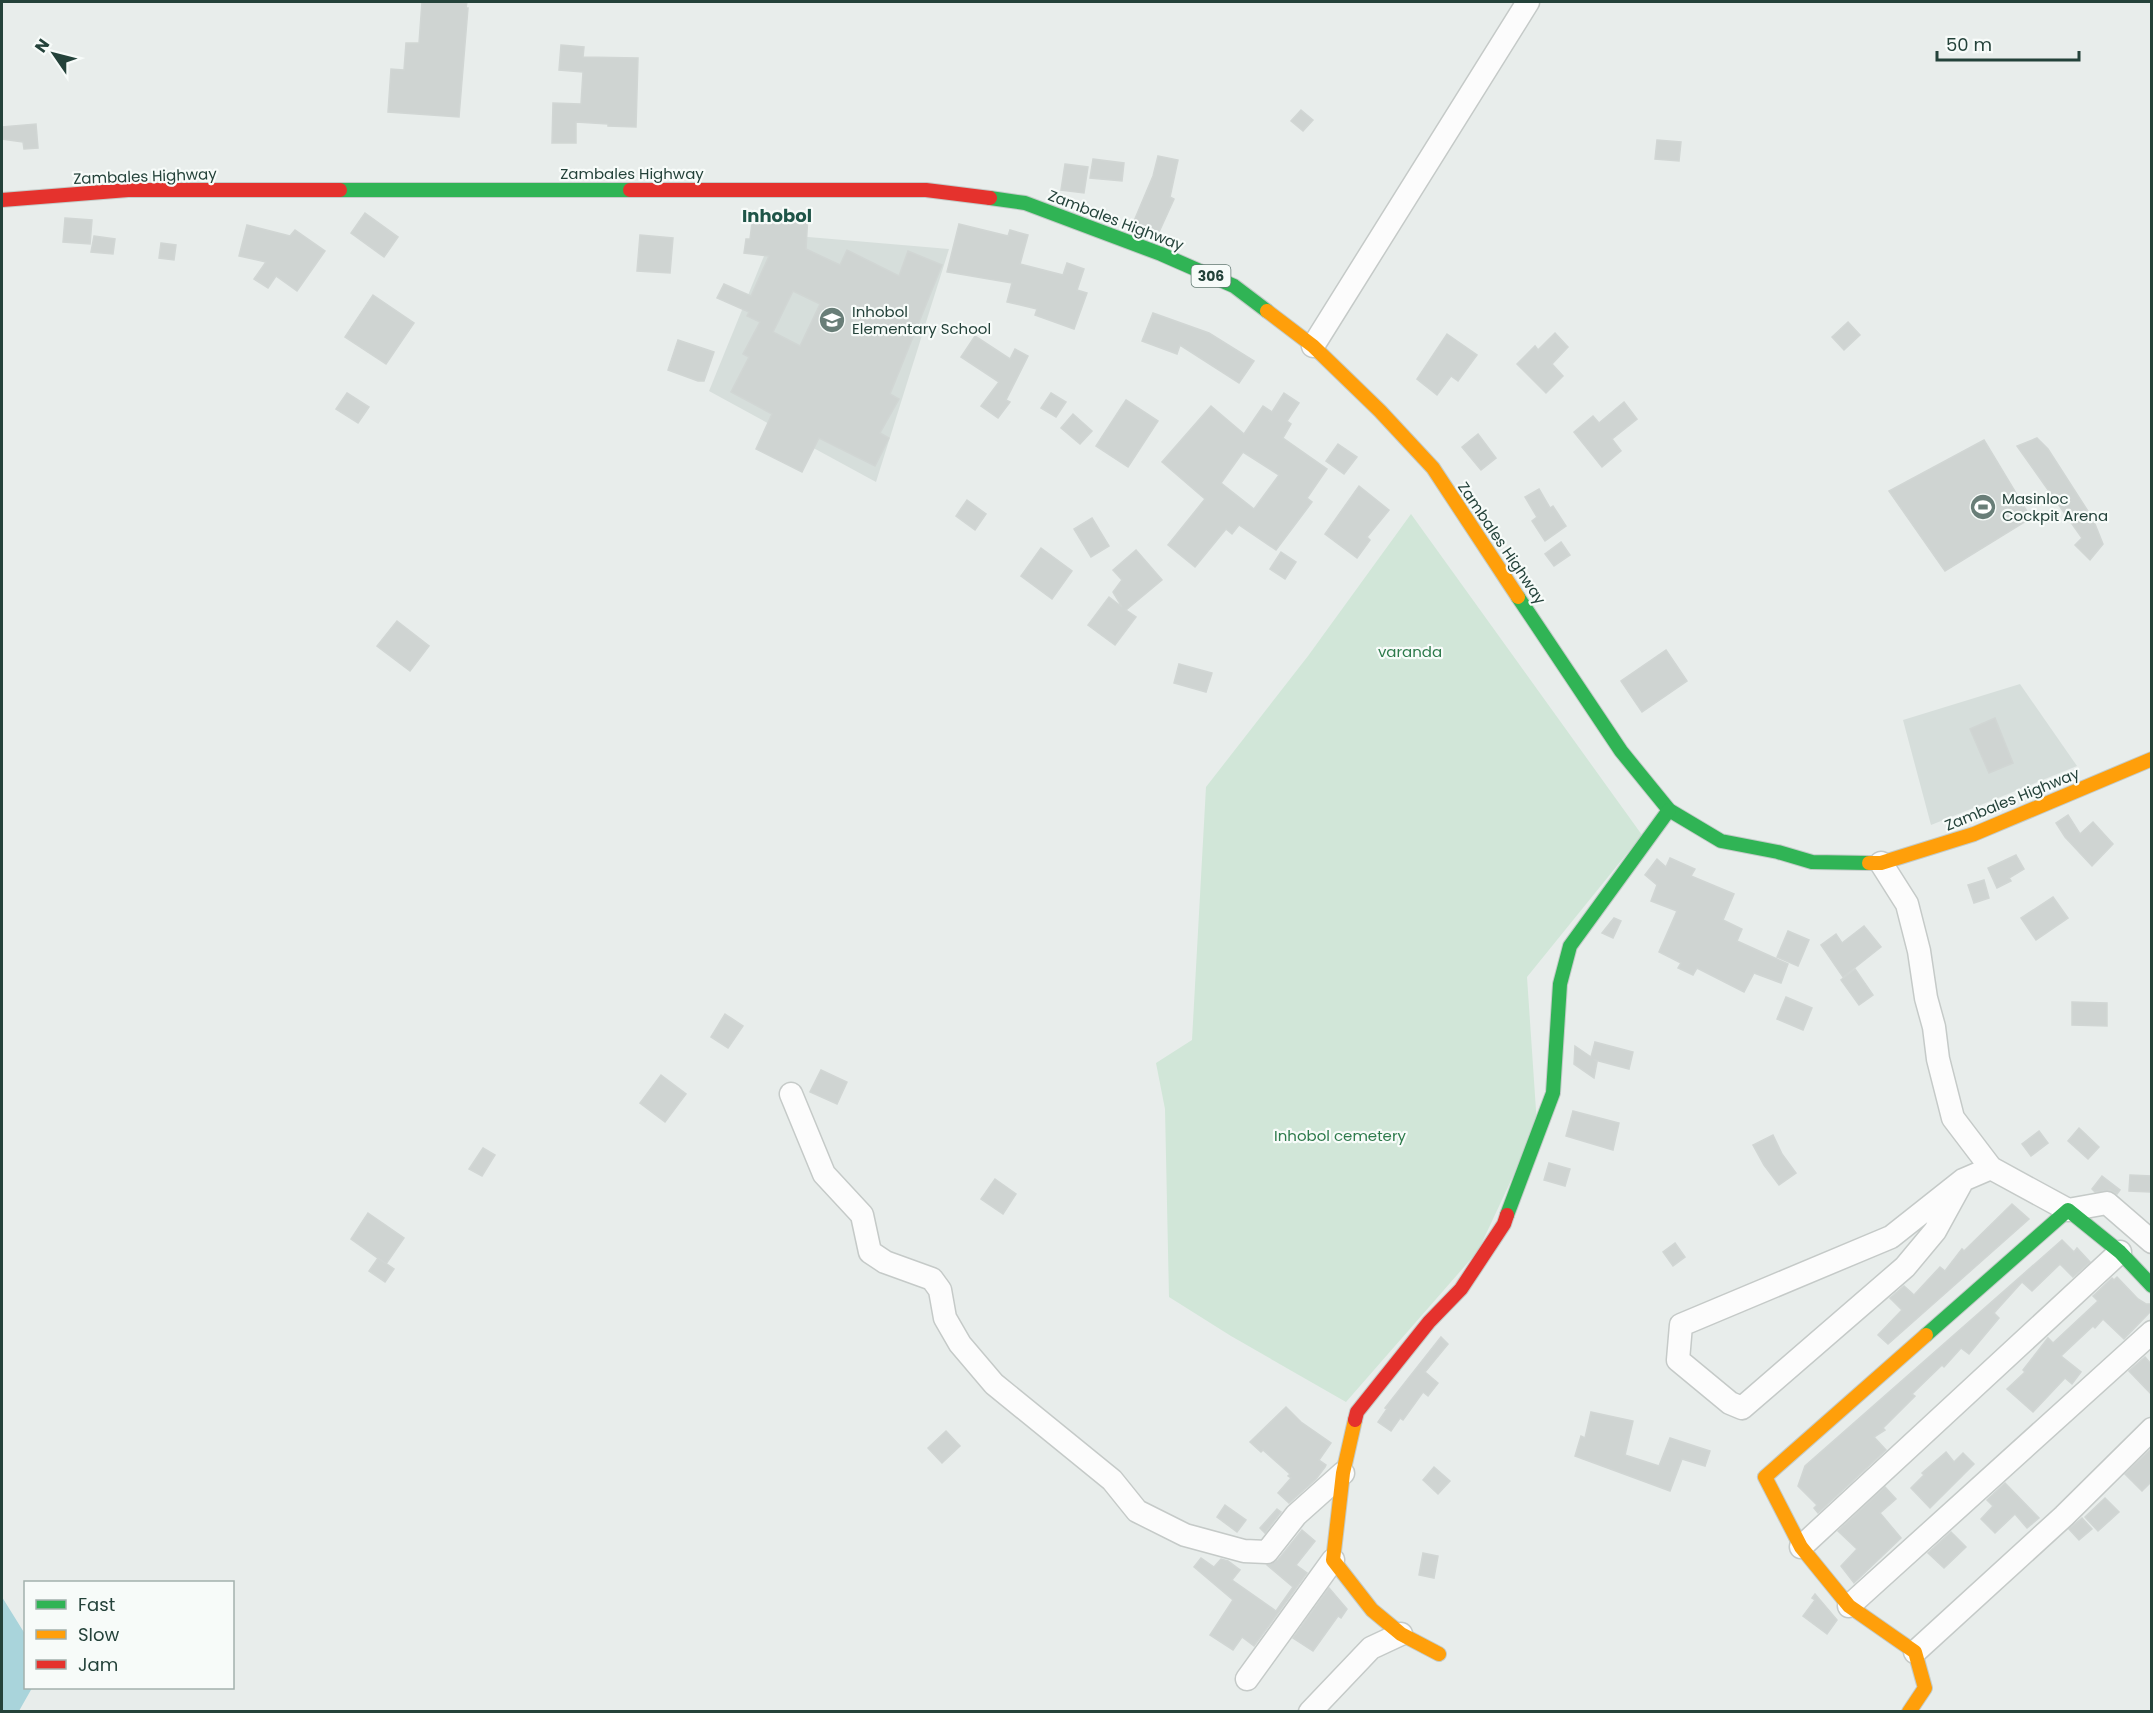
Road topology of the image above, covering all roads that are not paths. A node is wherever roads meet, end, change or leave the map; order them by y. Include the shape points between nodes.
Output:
1 (1528, 2) edge
2 (2, 200) edge
3 (1313, 346) junction
4 (2151, 759) edge
5 (1669, 810) junction
6 (1881, 863) junction
7 (791, 1094) dead end
8 (1991, 1168) junction
9 (1963, 1180) junction
10 (2068, 1210) junction
11 (2151, 1242) edge
12 (2120, 1252) junction
13 (2151, 1286) edge
14 (2151, 1332) edge
15 (2151, 1429) edge
16 (1343, 1473) junction
17 (1801, 1547) junction
18 (1333, 1560) junction
19 (1849, 1606) junction
20 (1401, 1634) junction
21 (1915, 1652) junction
22 (1439, 1654) dead end
23 (1247, 1679) dead end
24 (1310, 1712) edge
25 (1909, 1712) edge

1 - 3 street
2 - 3 main road, Zambales Highway / 306 via 128,190 926,190 1024,203 1161,254 1234,286
3 - 5 main road, Zambales Highway / 306 via 1433,468 1621,751
4 - 6 main road, Zambales Highway / 306 via 1974,834
5 - 6 main road, Zambales Highway / 306 via 1721,841 1812,862
5 - 16 main road via 1570,946 1560,984 1553,1093 1504,1224 1461,1289 1429,1322 1357,1412
6 - 8 street via 1906,904 1953,1118
7 - 16 street via 824,1174 862,1215 870,1252 885,1262 932,1279 940,1290 945,1318 960,1344 994,1384 1112,1479 1137,1511 1185,1536 1244,1551 1267,1552 1296,1515
8 - 9 street
8 - 10 street
9 - 9 street via 1935,1231 1905,1267 1742,1408 1730,1403 1678,1360 1681,1325 1891,1237
10 - 11 street via 2107,1203
10 - 12 main road
10 - 17 main road via 1765,1477
12 - 13 main road
12 - 17 street
14 - 19 street
15 - 21 street via 2064,1516
16 - 18 main road
17 - 19 main road
18 - 20 main road via 1372,1610
18 - 23 street
19 - 21 main road
20 - 22 main road
20 - 24 street via 1371,1648
21 - 25 main road via 1925,1688

